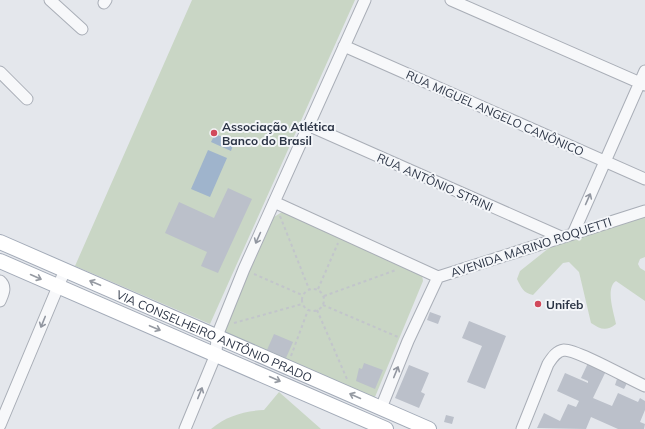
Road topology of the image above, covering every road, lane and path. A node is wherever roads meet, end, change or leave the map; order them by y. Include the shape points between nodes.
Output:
1 (50, 0) edge
2 (365, 0) edge
3 (451, 0) edge
4 (82, 29) dead end
5 (344, 46) junction
6 (645, 71) edge
7 (0, 72) edge
8 (642, 84) edge
9 (27, 99) dead end
10 (310, 126) junction
11 (605, 162) junction
12 (645, 179) edge
13 (274, 202) junction
14 (645, 211) edge
15 (342, 232) junction
16 (573, 234) junction
17 (561, 237) junction
18 (0, 242) edge
19 (0, 261) edge
20 (413, 264) junction
21 (244, 269) junction
22 (65, 270) junction
23 (438, 277) junction
24 (0, 281) edge
25 (58, 286) junction
26 (309, 289) junction
27 (318, 289) junction
28 (302, 295) junction
29 (324, 296) junction
30 (0, 301) edge
31 (302, 304) junction
32 (323, 305) junction
33 (308, 310) junction
34 (317, 310) junction
35 (219, 331) junction
36 (408, 342) junction
37 (216, 354) junction
38 (287, 366) junction
39 (645, 386) edge
40 (354, 396) junction
41 (381, 408) junction
42 (0, 425) edge
43 (185, 429) edge
44 (386, 429) edge
45 (429, 429) edge
46 (522, 429) edge

1 - 4 street
2 - 5 street
3 - 8 street
5 - 10 street
5 - 11 street, RUA MIGUEL ANGELO CANÔNICO
6 - 8 street
7 - 9 street
8 - 11 street
10 - 13 street
10 - 17 street, RUA ANTÔNIO STRINI
11 - 12 street, RUA MIGUEL ANGELO CANÔNICO
16 -> 11 street
13 - 15 street
13 -> 21 street
13 - 26 path
14 - 16 street, AVENIDA MARINO ROQUETTI
15 - 20 street
15 - 27 path
16 - 17 street, AVENIDA MARINO ROQUETTI
17 - 23 street, AVENIDA MARINO ROQUETTI
18 - 22 main road, VIA CONSELHEIRO ANTÔNIO PRADO
19 -> 25 main road, VIA CONSELHEIRO ANTÔNIO PRADO
20 - 23 street
20 - 29 path
21 - 28 path
21 - 35 street
22 - 25 street
35 -> 22 main road, VIA CONSELHEIRO ANTÔNIO PRADO
23 - 36 street, AVENIDA MARINO ROQUETTI
24 - 30 street via 4,291
25 -> 37 main road, VIA CONSELHEIRO ANTÔNIO PRADO
25 -> 42 street
26 - 27 path
26 - 28 path
27 - 29 path
28 - 31 path
29 - 32 path
31 - 33 path
31 - 35 path
32 - 34 path
32 - 36 path
33 - 34 path
33 - 38 path
34 - 40 path
35 - 37 street
35 - 38 main road, VIA CONSELHEIRO ANTÔNIO PRADO
41 -> 36 street, AVENIDA MARINO ROQUETTI
43 -> 37 street
37 -> 44 main road, VIA CONSELHEIRO ANTÔNIO PRADO
38 - 40 main road, VIA CONSELHEIRO ANTÔNIO PRADO
39 - 46 street via 578,354 560,351 548,364
41 -> 40 main road, VIA CONSELHEIRO ANTÔNIO PRADO
41 - 45 main road, VIA CONSELHEIRO ANTÔNIO PRADO

